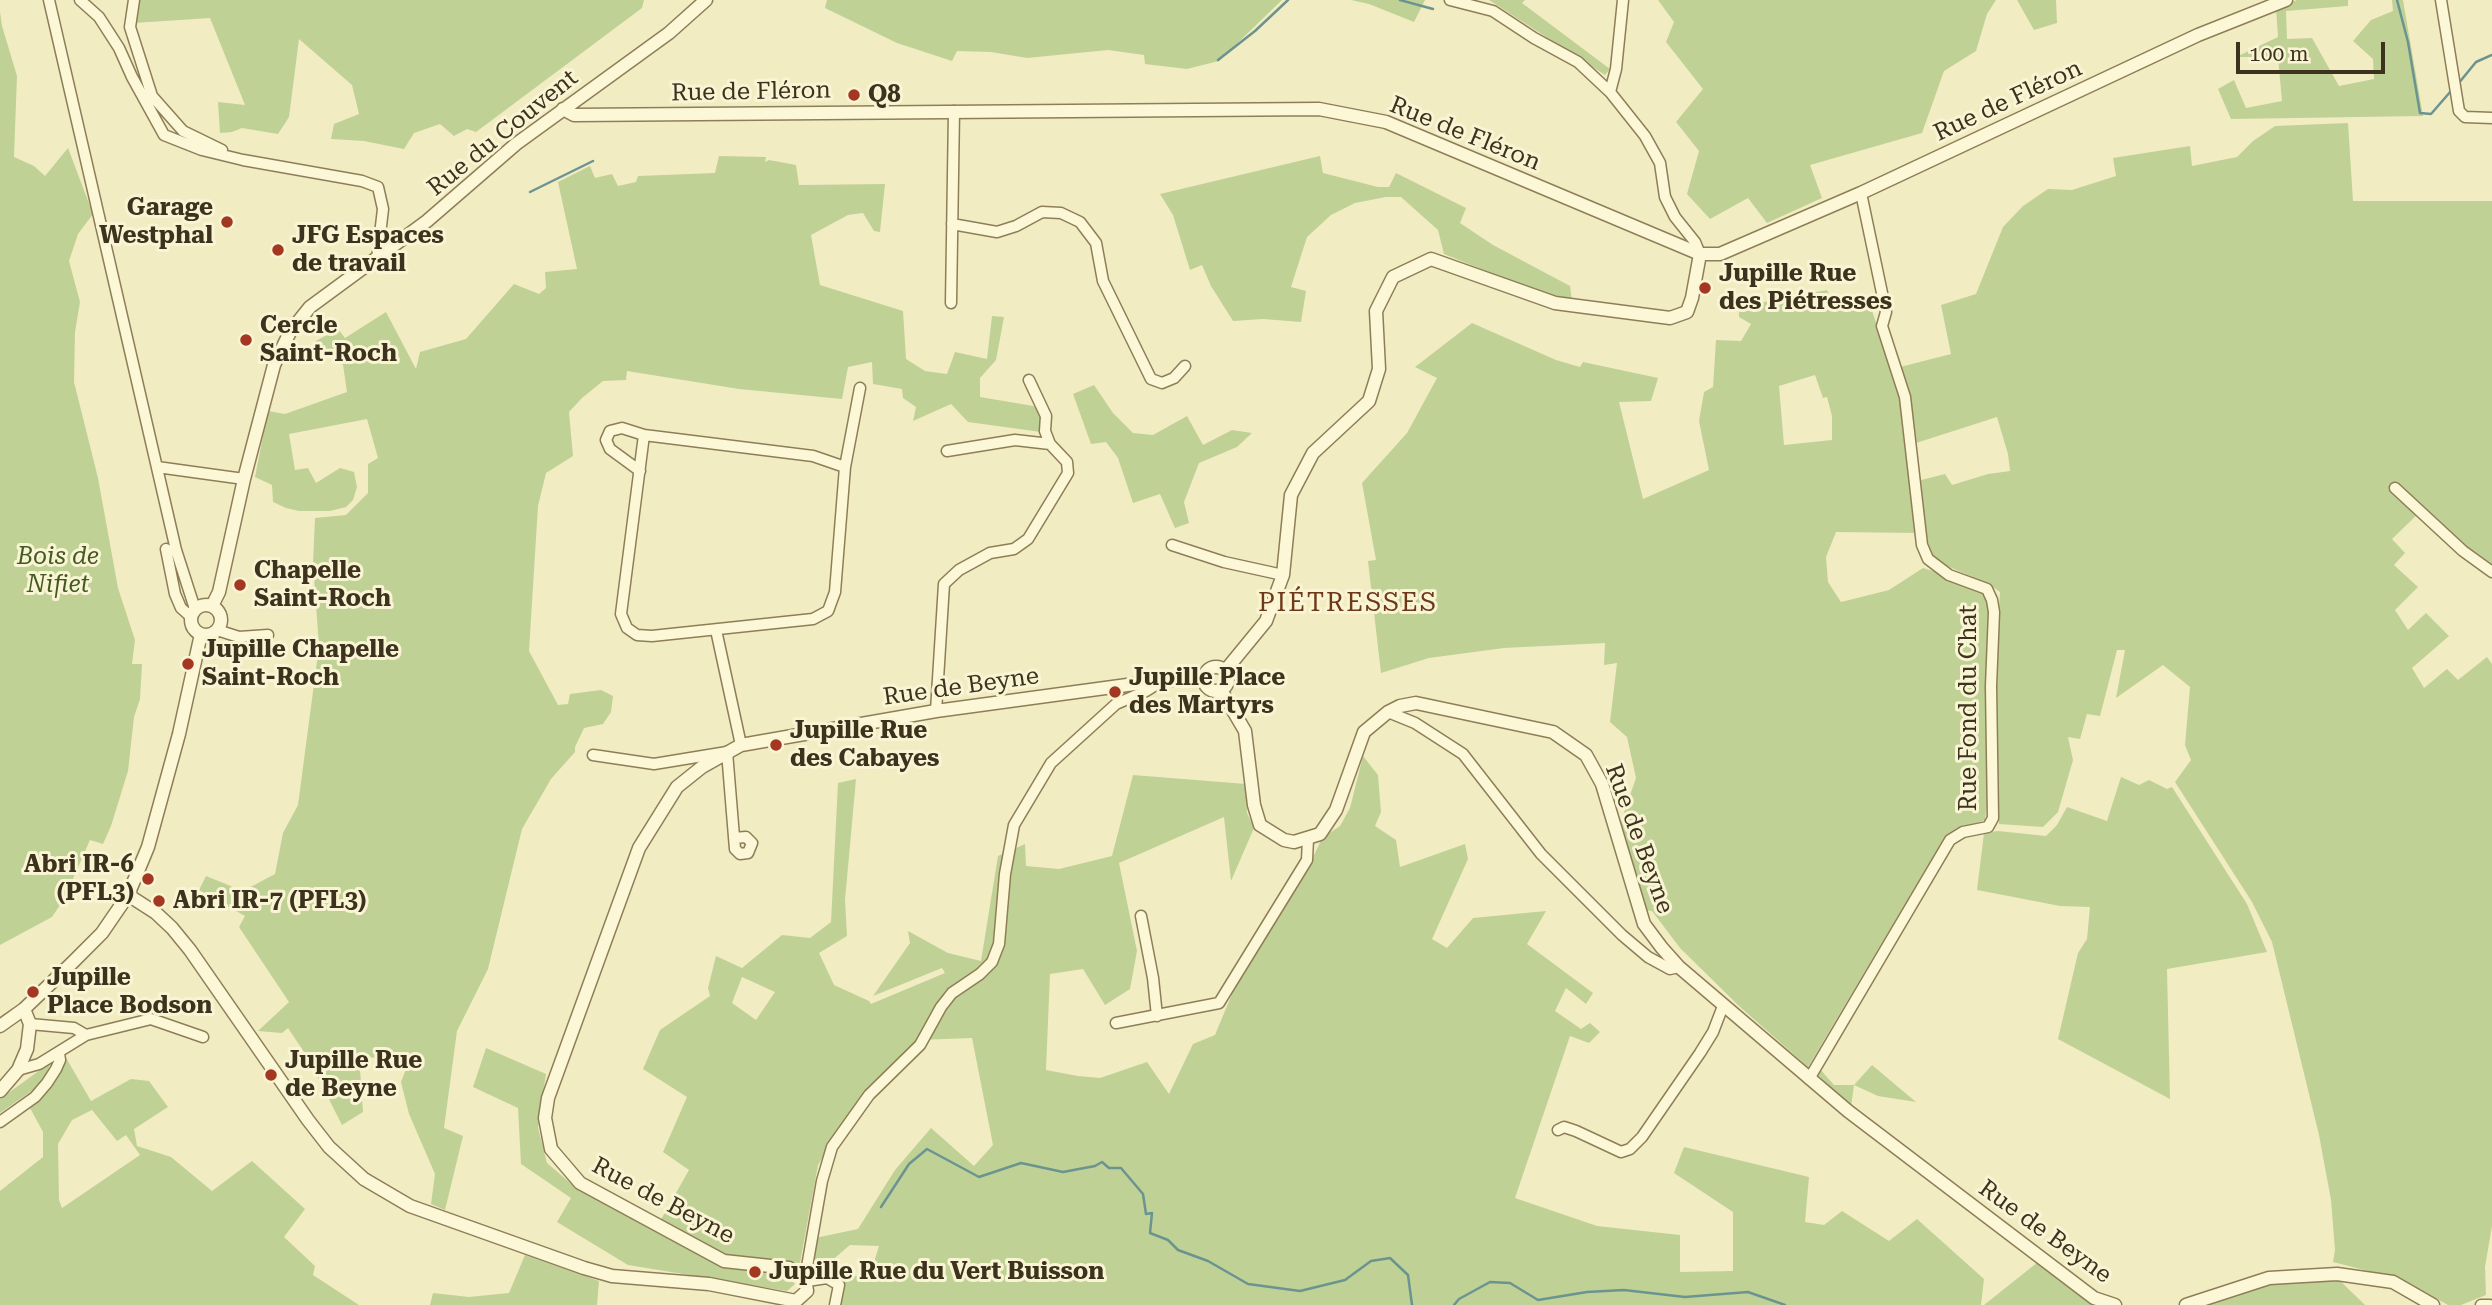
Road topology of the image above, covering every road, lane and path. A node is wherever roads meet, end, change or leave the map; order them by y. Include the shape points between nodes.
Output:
1 (49, 0) edge
2 (80, 0) edge
3 (134, 0) edge
4 (706, 0) edge
5 (1623, 0) edge
6 (2286, 0) edge
7 (2441, 0) edge
8 (1453, 1) edge
9 (1610, 92) junction
10 (563, 109) junction
11 (954, 111) junction
12 (2492, 118) edge
13 (243, 160) junction
14 (1861, 193) junction
15 (953, 224) junction
16 (1700, 254) junction
17 (377, 260) junction
18 (951, 303) dead end
19 (1185, 366) dead end
20 (1029, 380) dead end
21 (860, 388) dead end
22 (644, 435) junction
23 (1050, 444) junction
24 (947, 451) dead end
25 (157, 467) junction
26 (845, 467) junction
27 (640, 471) junction
28 (244, 479) junction
29 (2395, 488) dead end
30 (1172, 545) dead end
31 (166, 550) dead end
32 (2492, 572) edge
33 (1283, 575) junction
34 (212, 606) junction
35 (193, 613) junction
36 (217, 630) junction
37 (716, 631) junction
38 (201, 634) junction
39 (268, 635) dead end
40 (1225, 671) junction
41 (1204, 679) junction
42 (1164, 680) junction
43 (1221, 690) junction
44 (936, 711) junction
45 (1388, 712) junction
46 (741, 745) junction
47 (726, 752) junction
48 (593, 755) dead end
49 (734, 838) dead end
50 (1308, 839) junction
51 (128, 895) junction
52 (1141, 916) dead end
53 (1679, 967) junction
54 (1723, 1006) junction
55 (24, 1009) junction
56 (1157, 1016) junction
57 (1116, 1023) dead end
58 (30, 1024) junction
59 (0, 1026) edge
60 (86, 1035) junction
61 (203, 1037) dead end
62 (59, 1053) junction
63 (18, 1070) junction
64 (1809, 1079) junction
65 (0, 1091) edge
66 (0, 1122) edge
67 (1558, 1130) dead end
68 (806, 1279) junction
69 (835, 1305) edge
70 (2115, 1305) edge
71 (2186, 1305) edge
72 (2433, 1305) edge
73 (2481, 1305) edge
74 (2490, 1305) edge

1 - 25 street
2 - 13 street via 99,17 119,48 164,135
3 - 13 street via 130,27 152,96 183,131
4 - 10 street, Rue du Couvent via 669,33
5 - 9 street
6 - 14 street, Rue de Fléron via 2198,35
7 - 12 street via 2459,111 2465,117
8 - 9 street via 1493,11 1578,62
9 - 16 street via 1646,135 1660,163 1665,197
10 - 11 street, Rue de Fléron via 574,115
10 - 17 street, Rue du Couvent
11 - 15 street
11 - 16 street, Rue de Fléron via 1319,109 1386,122
13 - 17 street via 378,187 383,209
14 - 16 street, Rue de Fléron via 1735,249
14 - 64 street, Rue Fond du Chat via 1886,312 1882,326 1905,397 1922,545 1928,559 1949,575 1987,589 1992,600 1993,818 1988,827 1950,840
15 - 18 street
15 - 19 street via 998,232 1042,212 1061,213 1080,222 1096,243 1102,281 1151,379 1162,383
16 - 33 street via 1687,312 1671,318 1555,303 1431,258 1394,278 1376,311 1379,369 1369,401 1313,453 1291,495
17 - 28 street, Rue du Couvent via 310,307 290,332 274,365
20 - 23 street via 1046,416
21 - 26 street
22 - 26 street via 813,456
22 - 27 street
22 - 27 street via 622,428 610,431 606,440 610,449
23 - 24 street via 1015,440
23 - 44 street via 1067,462 1068,473 1028,539 1014,549 990,554 943,584
25 - 28 street
25 - 35 street
26 - 37 street via 835,592 828,611 813,619
27 - 37 street via 621,614 627,628 637,635 652,636
28 - 34 street, Rue du Couvent
29 - 32 street
30 - 33 street
31 - 35 street via 181,608
33 - 40 street via 1266,621
34 - 35 street
34 - 36 street via 221,621
35 - 38 street via 192,625
36 - 38 street
36 - 39 street via 239,637
37 - 46 street
38 - 51 street via 176,747 148,846
40 - 41 street via 1211,667
40 - 43 street via 1228,677
41 - 42 street, Rue de Beyne
41 - 43 street via 1205,686
42 - 44 street, Rue de Beyne
42 - 68 street via 1116,704 1051,763 1014,825 1004,874 999,944 992,962 952,993 920,1045 869,1095 832,1147
43 - 50 street via 1245,731 1260,825 1284,840
44 - 46 street, Rue de Beyne
45 - 50 street, Rue de Beyne via 1364,732 1336,810 1320,834
45 - 53 street via 1415,723 1463,754 1541,854 1622,935 1648,957 1670,969
45 - 53 street, Rue de Beyne via 1416,703 1553,732 1586,755 1602,784 1644,924
46 - 47 street, Rue de Beyne
47 - 48 street via 654,764
47 - 49 street
47 - 68 street, Rue de Beyne via 677,787 639,848 544,1118 551,1149 580,1183 724,1261 789,1268
50 - 56 street via 1307,860 1219,1003
51 - 55 street via 102,933
51 - 68 street, Rue de Beyne via 156,913 190,950 330,1147 364,1179 410,1206 612,1276 709,1284 796,1301 807,1291
52 - 56 street
53 - 54 street, Rue de Beyne
54 - 64 street, Rue de Beyne
54 - 67 street via 1700,1053 1630,1150 1621,1152 1564,1127
55 - 58 street
55 - 59 street
56 - 57 street
58 - 60 street via 75,1028
58 - 63 street
60 - 61 street via 151,1019
60 - 62 street
62 - 63 street
62 - 66 street via 60,1060 47,1083
63 - 65 street
64 - 70 street, Rue de Beyne via 2094,1298
68 - 69 street via 827,1278 839,1285
71 - 72 street via 2269,1278 2337,1274 2393,1282
73 - 74 street

